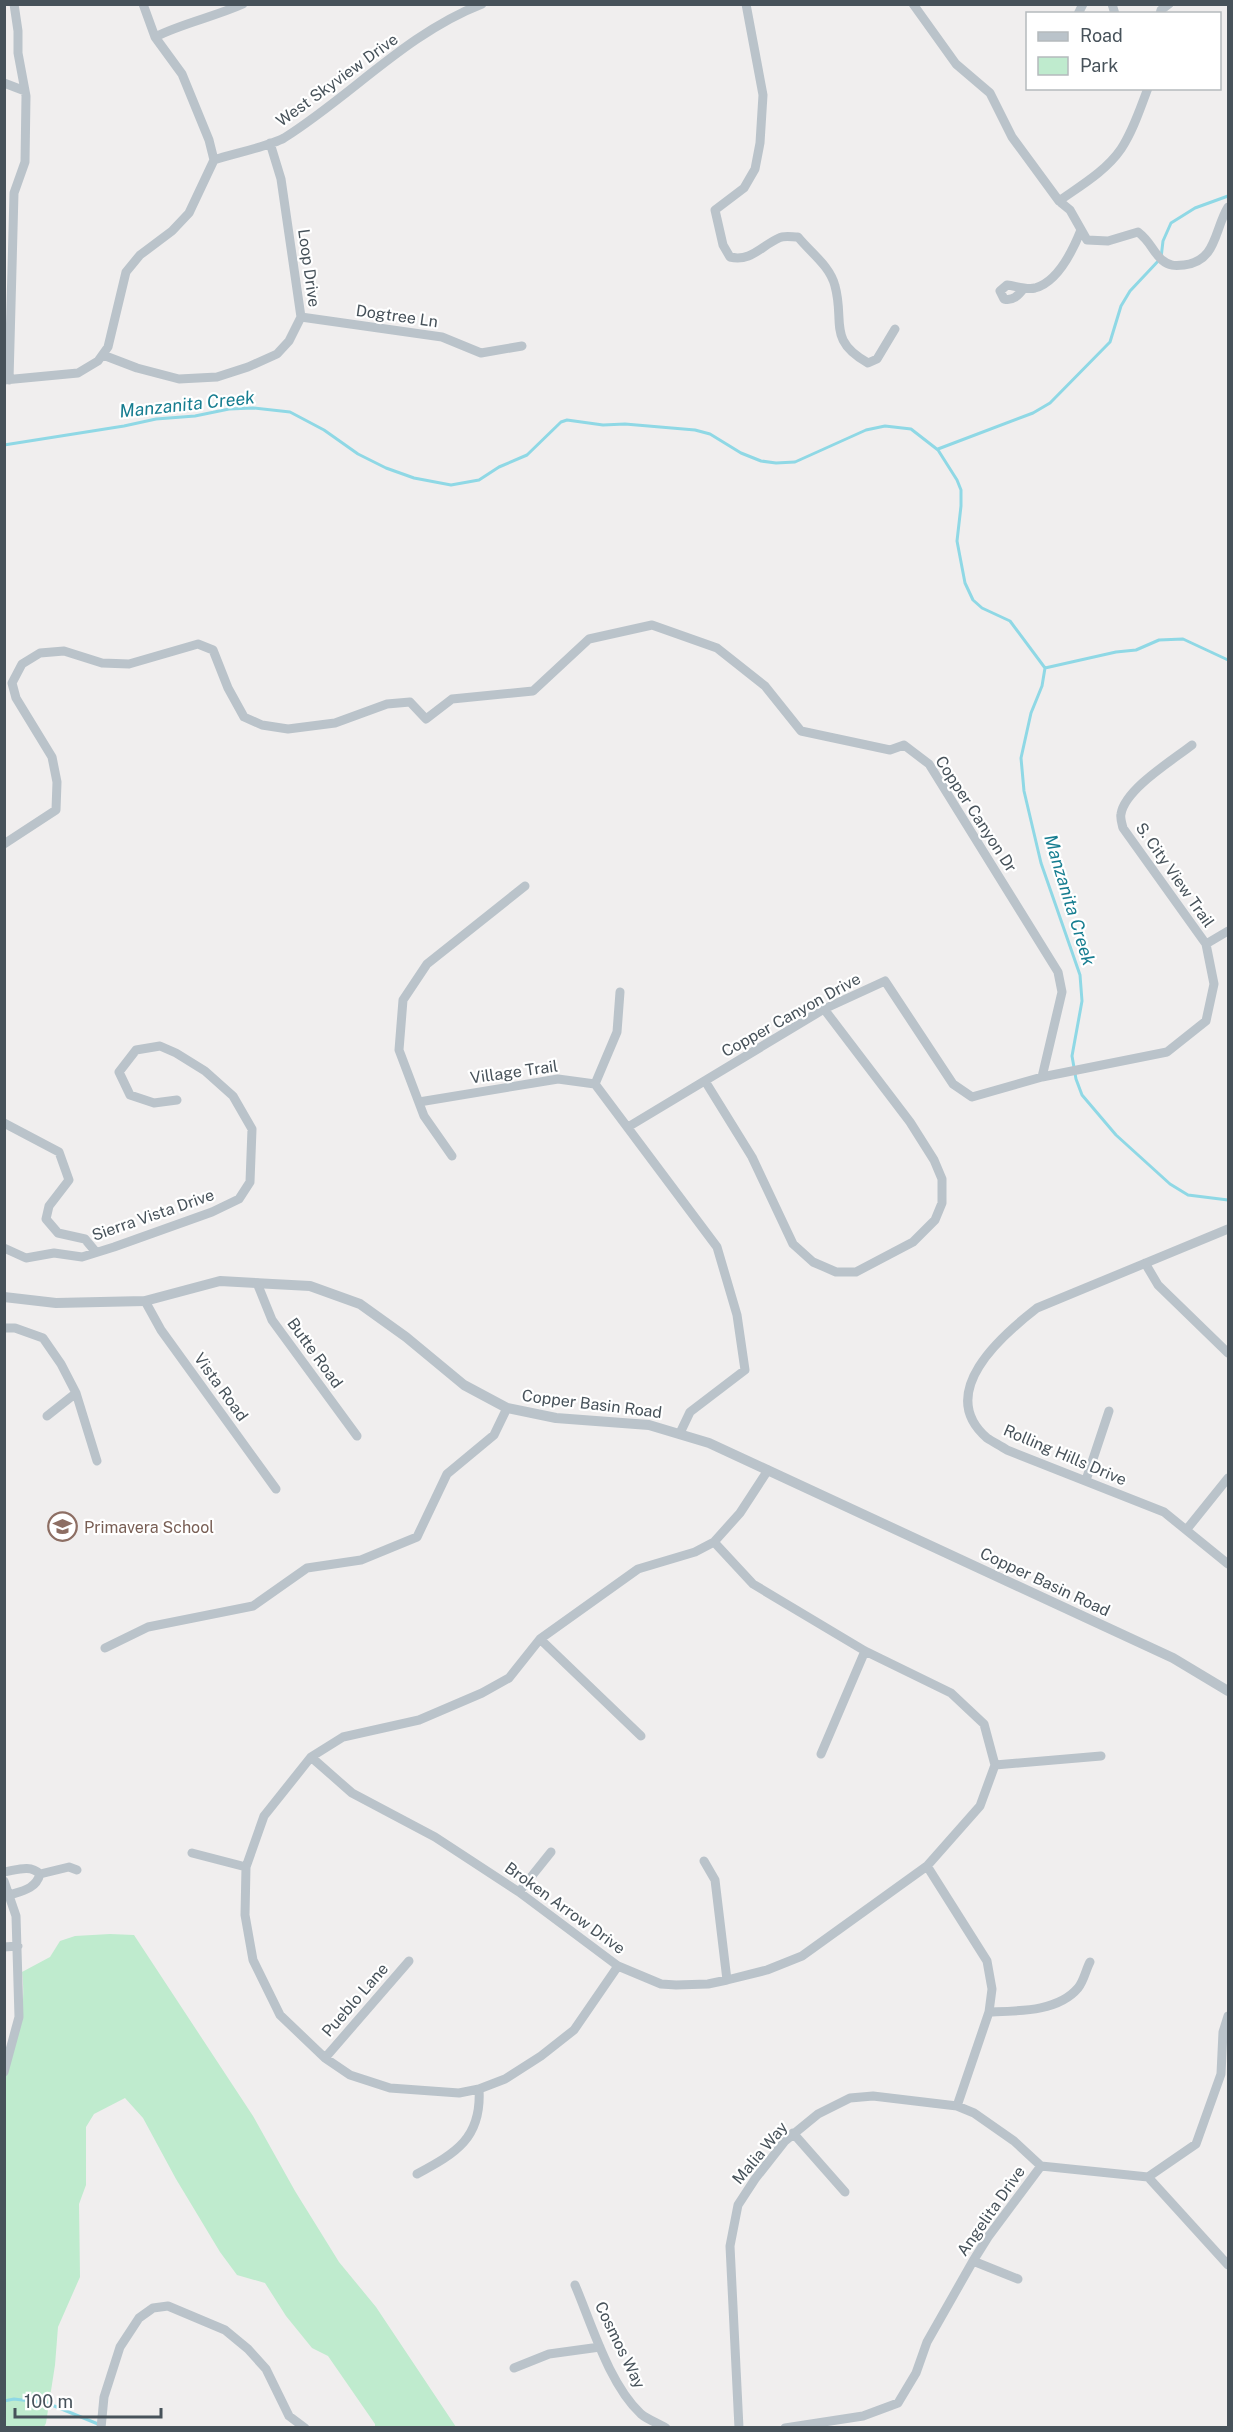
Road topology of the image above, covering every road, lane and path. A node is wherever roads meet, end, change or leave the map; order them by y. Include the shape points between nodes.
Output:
1 (14, 4) edge
2 (143, 4) edge
3 (243, 4) edge
4 (482, 4) edge
5 (746, 4) edge
6 (913, 4) edge
7 (155, 37) junction
8 (4, 83) edge
9 (1147, 90) edge
10 (25, 91) junction
11 (270, 143) junction
12 (214, 160) junction
13 (1059, 201) junction
14 (1228, 207) edge
15 (1081, 230) junction
16 (1024, 288) dead end
17 (301, 317) junction
18 (895, 329) dead end
19 (522, 346) dead end
20 (103, 355) junction
21 (7, 380) edge
22 (1192, 745) dead end
23 (4, 844) edge
24 (525, 886) dead end
25 (1228, 931) edge
26 (1206, 944) junction
27 (620, 992) dead end
28 (824, 1010) junction
29 (1042, 1077) junction
30 (705, 1081) junction
31 (595, 1084) junction
32 (177, 1100) dead end
33 (419, 1102) junction
34 (4, 1123) edge
35 (628, 1127) junction
36 (452, 1156) dead end
37 (1228, 1229) edge
38 (4, 1248) edge
39 (95, 1251) junction
40 (1145, 1263) junction
41 (257, 1283) junction
42 (4, 1297) edge
43 (145, 1301) junction
44 (4, 1328) edge
45 (1228, 1353) edge
46 (76, 1393) junction
47 (507, 1408) junction
48 (1108, 1411) dead end
49 (47, 1416) dead end
50 (680, 1432) junction
51 (357, 1436) dead end
52 (97, 1461) dead end
53 (768, 1470) junction
54 (1228, 1478) edge
55 (1086, 1480) junction
56 (276, 1489) dead end
57 (1187, 1529) junction
58 (714, 1542) junction
59 (1228, 1564) edge
60 (540, 1639) junction
61 (105, 1648) dead end
62 (865, 1652) junction
63 (1228, 1691) edge
64 (641, 1736) dead end
65 (821, 1754) dead end
66 (1101, 1756) dead end
67 (311, 1757) junction
68 (994, 1765) junction
69 (551, 1852) dead end
70 (192, 1853) dead end
71 (704, 1861) dead end
72 (927, 1866) junction
73 (246, 1867) junction
74 (77, 1870) dead end
75 (4, 1872) edge
76 (40, 1874) junction
77 (4, 1881) edge
78 (519, 1892) junction
79 (9, 1895) junction
80 (18, 1946) junction
81 (4, 1947) edge
82 (409, 1961) dead end
83 (1090, 1962) dead end
84 (618, 1966) junction
85 (727, 1980) junction
86 (988, 2012) junction
87 (1228, 2016) edge
88 (325, 2058) junction
89 (4, 2072) edge
90 (1225, 2075) edge
91 (479, 2089) junction
92 (957, 2106) junction
93 (793, 2133) junction
94 (1041, 2166) junction
95 (417, 2174) dead end
96 (1148, 2177) junction
97 (845, 2192) dead end
98 (973, 2261) junction
99 (1228, 2265) edge
100 (1018, 2279) dead end
101 (575, 2285) dead end
102 (600, 2347) junction
103 (514, 2368) dead end
104 (101, 2427) edge
105 (305, 2427) edge
106 (666, 2427) edge
107 (739, 2427) edge
108 (785, 2427) edge

1 - 10 street
2 - 7 street
3 - 7 street
4 - 11 street, West Skyview Drive via 392,56 344,95
5 - 18 street via 763,95 760,142 755,169 744,188 715,210 723,245 730,257 740,259 780,237 798,237 828,268 836,286 840,336 855,356 868,363 877,359
6 - 13 street via 956,64 990,93 1012,137
7 - 12 street via 182,74
8 - 10 street
9 - 13 street via 1121,150
10 - 21 street via 25,162 14,193
11 - 12 street, West Skyview Drive
11 - 17 street, Loop Drive via 281,179
12 - 20 street via 189,213 126,272
13 - 15 street via 1070,210
14 - 15 street via 1204,259 1186,265 1166,263 1138,232 1108,241 1087,240
15 - 16 street via 1050,281
17 - 19 street, Dogtree Ln via 442,337 481,353
17 - 20 street, Loop Drive via 277,354 217,377 179,379
20 - 21 street via 78,373
22 - 26 street, S. City View Trail via 1130,797 1121,814 1123,828
23 - 29 street, Copper Canyon Dr via 56,810 57,782 52,757 16,698 12,683 22,664 40,652 64,651 102,663 129,664 198,644 213,650 244,717 288,729 335,723 387,704 410,702 426,719 452,699 533,691 589,639 652,625 717,648 765,686 801,731 890,750 904,745 928,764 1058,972 1062,992
24 - 33 street via 427,964 403,1000 399,1050
25 - 26 street
26 - 29 street, Copper Canyon Drive via 1214,984 1206,1021 1183,1040 1167,1052
27 - 31 street via 617,1032
28 - 29 street, Copper Canyon Drive via 885,981 953,1084 972,1097
28 - 30 street, Copper Canyon Drive
28 - 30 street via 910,1122 942,1179 942,1203 934,1220 913,1242 856,1272 836,1272 813,1262 794,1244 752,1156
30 - 35 street, Copper Canyon Drive
31 - 33 street, Village Trail via 558,1079
31 - 35 street
32 - 39 street, Sierra Vista Drive via 154,1103 130,1095 119,1072 136,1050 160,1046 177,1053 205,1071 232,1096 252,1129 250,1182 239,1199 212,1212
33 - 36 street via 424,1116
34 - 39 street via 59,1152 69,1180 49,1206 46,1219 58,1233 85,1239
35 - 50 street via 717,1247 737,1315 745,1370 690,1412
37 - 40 street, Rolling Hills Drive
38 - 39 street, Sierra Vista Drive via 26,1258 54,1253 81,1257
40 - 45 street via 1158,1285
40 - 55 street, Rolling Hills Drive via 1037,1308 976,1368 967,1391 971,1415 987,1437 1007,1450
41 - 43 street, Copper Basin Road via 220,1281
41 - 47 street, Copper Basin Road via 310,1286 360,1304 464,1385
41 - 51 street, Butte Road via 272,1320
42 - 43 street, Copper Basin Road via 56,1303
43 - 56 street, Vista Road via 161,1330
44 - 46 street via 43,1338
46 - 49 street
46 - 52 street
47 - 50 street, Copper Basin Road via 556,1418 649,1425
47 - 61 street via 495,1436 447,1474 417,1537 361,1560 307,1568 253,1605 148,1627
48 - 55 street
50 - 53 street, Copper Basin Road
53 - 58 street via 740,1513
53 - 63 street, Copper Basin Road via 1173,1658
54 - 57 street
55 - 57 street, Rolling Hills Drive via 1164,1512
57 - 59 street, Rolling Hills Drive
58 - 60 street via 695,1552 638,1569
58 - 62 street via 753,1584
60 - 64 street
60 - 67 street via 509,1678 482,1693 419,1720 343,1737
62 - 65 street
62 - 68 street via 951,1693 984,1724
66 - 68 street
67 - 73 street via 264,1816
67 - 78 street, Broken Arrow Drive via 352,1793 435,1837
68 - 72 street, Broken Arrow Drive via 980,1806
69 - 78 street
70 - 73 street
71 - 85 street via 715,1880
72 - 85 street, Broken Arrow Drive via 802,1956
72 - 86 street via 987,1961 992,1989
73 - 88 street via 245,1915 253,1960 280,2015
74 - 76 street via 69,1867
75 - 76 street via 28,1868
76 - 79 street via 38,1882 28,1889
77 - 79 street
78 - 84 street, Broken Arrow Drive
79 - 80 street via 16,1916
80 - 81 street
80 - 89 street via 19,2017
82 - 88 street, Pueblo Lane
83 - 86 street via 1078,1987 1059,2002 1024,2011
84 - 85 street, Broken Arrow Drive via 661,1984
84 - 91 street via 574,2030 506,2079
86 - 92 street
87 - 90 street via 1223,2032
88 - 91 street via 350,2075 390,2088 459,2093
90 - 96 street via 1196,2144
91 - 95 street via 478,2120 469,2136 452,2154
92 - 93 street, Malia Way via 873,2096 850,2098 818,2114
92 - 94 street, Malia Way via 974,2113
93 - 97 street
93 - 107 street, Malia Way via 755,2179 733,2221 730,2246
94 - 96 street, Angelita Drive
94 - 98 street, Angelita Drive
96 - 99 street
98 - 100 street
98 - 108 street, Angelita Drive via 898,2403 863,2416
101 - 102 street, Cosmos Way
102 - 103 street via 549,2354
102 - 106 street, Cosmos Way via 621,2390 642,2415
104 - 105 street via 104,2397 120,2347 139,2318 153,2308 168,2306 225,2330 248,2349 266,2370 289,2416

